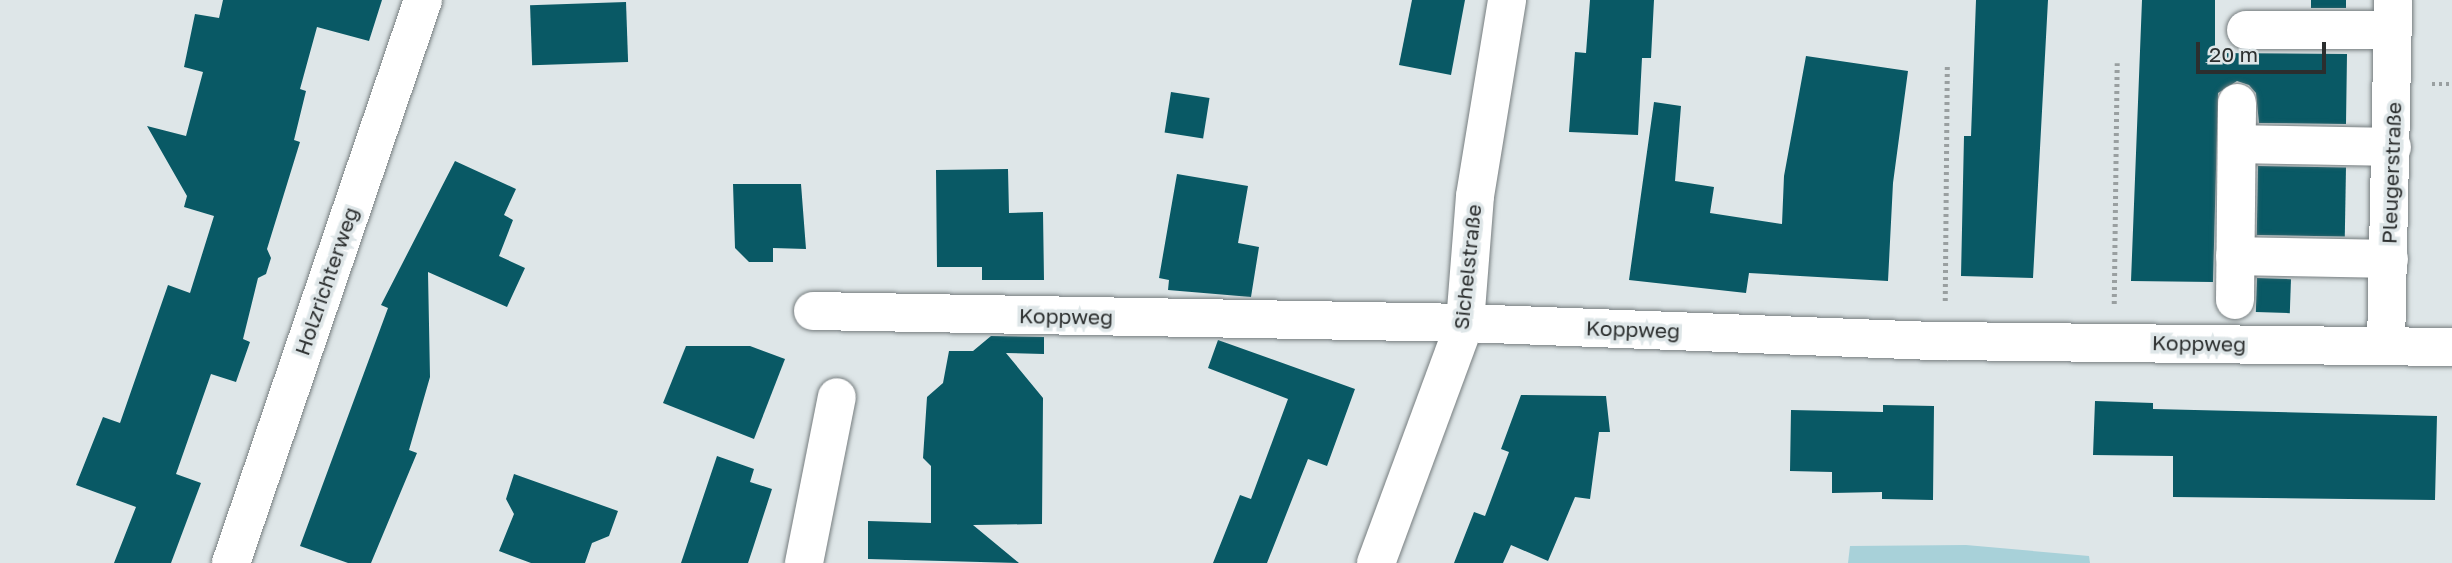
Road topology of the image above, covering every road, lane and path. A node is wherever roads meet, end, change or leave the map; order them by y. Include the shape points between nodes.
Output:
1 (423, 0) edge
2 (1507, 0) edge
3 (2393, 15) edge
4 (2246, 30) dead end
5 (2117, 63) dead end
6 (1947, 64) dead end
7 (2237, 103) dead end
8 (2237, 144) junction
9 (2392, 147) junction
10 (2235, 256) junction
11 (2389, 259) junction
12 (2235, 300) dead end
13 (813, 311) dead end
14 (1465, 323) junction
15 (1944, 341) junction
16 (2113, 341) junction
17 (2386, 346) junction
18 (2452, 347) edge
19 (837, 397) dead end
20 (231, 563) edge
21 (804, 563) edge
22 (1376, 563) edge

1 - 20 street, Holzrichterweg
2 - 14 street, Sichelstraße via 1475,196
3 - 4 street
3 - 9 street, Pleugerstraße
5 - 16 path
6 - 15 path
7 - 8 street
8 - 9 street
8 - 10 street
9 - 11 street, Pleugerstraße
10 - 11 street
10 - 12 street
11 - 17 street, Pleugerstraße
13 - 14 street, Koppweg
14 - 15 street, Koppweg
14 - 22 street, Sichelstraße
15 - 16 street, Koppweg
16 - 17 street, Koppweg
17 - 18 street, Koppweg
19 - 21 street

